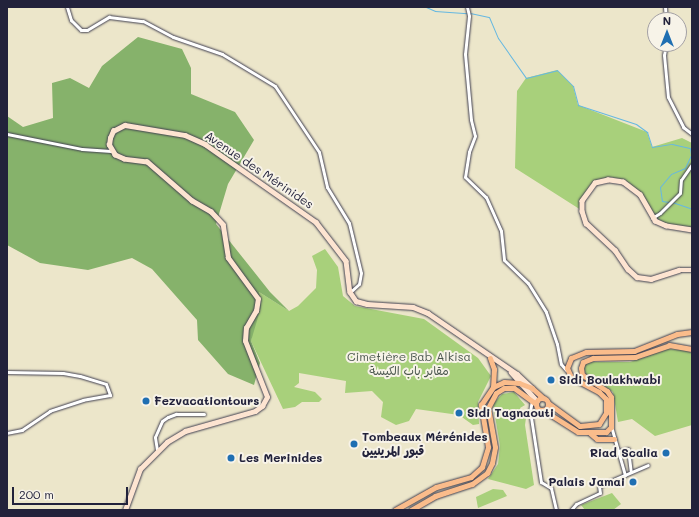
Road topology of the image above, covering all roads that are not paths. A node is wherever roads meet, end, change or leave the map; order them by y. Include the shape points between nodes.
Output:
1 (67, 7) edge
2 (467, 7) edge
3 (666, 52) edge
4 (7, 134) edge
5 (692, 134) edge
6 (111, 151) junction
7 (692, 164) edge
8 (652, 218) junction
9 (692, 230) edge
10 (692, 270) edge
11 (350, 292) junction
12 (692, 332) edge
13 (692, 348) edge
14 (490, 358) junction
15 (510, 370) junction
16 (567, 370) junction
17 (7, 372) edge
18 (519, 383) junction
19 (493, 387) junction
20 (532, 388) junction
21 (543, 398) junction
22 (535, 402) junction
23 (548, 403) junction
24 (543, 410) junction
25 (204, 414) dead end
26 (611, 424) junction
27 (603, 431) junction
28 (7, 433) edge
29 (590, 433) junction
30 (615, 440) junction
31 (157, 450) junction
32 (619, 451) junction
33 (648, 465) dead end
34 (631, 472) junction
35 (625, 475) junction
36 (125, 510) edge
37 (395, 510) edge
38 (411, 510) edge
39 (556, 510) edge
40 (571, 510) edge

1 - 11 street via 71,20 81,30 87,30 109,17 146,22 173,37 232,59 276,86 318,152 327,187 349,223 361,273 359,284
2 - 16 street via 469,14 465,54 471,120 475,136 469,152 465,177 486,197 501,231 504,260 525,279 546,312 561,364
3 - 5 street via 668,97 683,127
4 - 6 street via 82,149
6 - 11 main road, Avenue des Mérinides via 110,138 114,131 125,125 185,135 205,144 316,222 346,261
6 - 31 main road via 124,159 147,162 187,197 220,219 228,258 258,299 256,312 246,328 245,341 266,392 262,406 251,413 182,432
7 - 8 street via 682,176 681,191
8 - 9 main road via 663,226
8 - 10 main road via 640,195 623,182 608,180 596,183 582,201 586,224 615,250 637,277 651,279 679,270
11 - 14 main road via 360,303 420,309
12 - 16 main road via 677,334 634,351 580,353 571,358
13 - 26 main road via 669,345 635,357 593,358 583,362 582,375 607,391 611,397
14 - 15 main road
14 - 19 main road via 494,369
15 - 18 main road
15 - 20 main road
16 - 23 main road via 571,377 603,395 606,405 601,422 580,426
17 - 28 street via 63,373 80,376 106,384 110,395 83,400 50,411 22,430
18 - 19 main road via 504,382
18 - 20 main road
18 - 22 main road
19 - 37 main road via 481,404 488,447 482,467 471,477 432,489
20 - 21 main road
21 - 22 main road
21 - 23 main road
22 - 24 main road via 538,409
22 - 38 main road via 514,388 504,388 496,393 488,408 495,447 492,463 487,472 472,484 435,496
22 - 39 street via 530,411 541,482 551,488
23 - 24 main road
24 - 29 main road via 575,431
25 - 31 street via 176,414 168,417 162,422 155,438
26 - 27 main road via 609,430
26 - 30 street
27 - 29 main road
27 - 30 street
29 - 30 main road via 597,439
30 - 32 street
31 - 36 main road via 138,473
32 - 34 street via 628,449
32 - 35 street
33 - 34 street
34 - 35 street
35 - 40 street via 599,486 600,493 576,504

